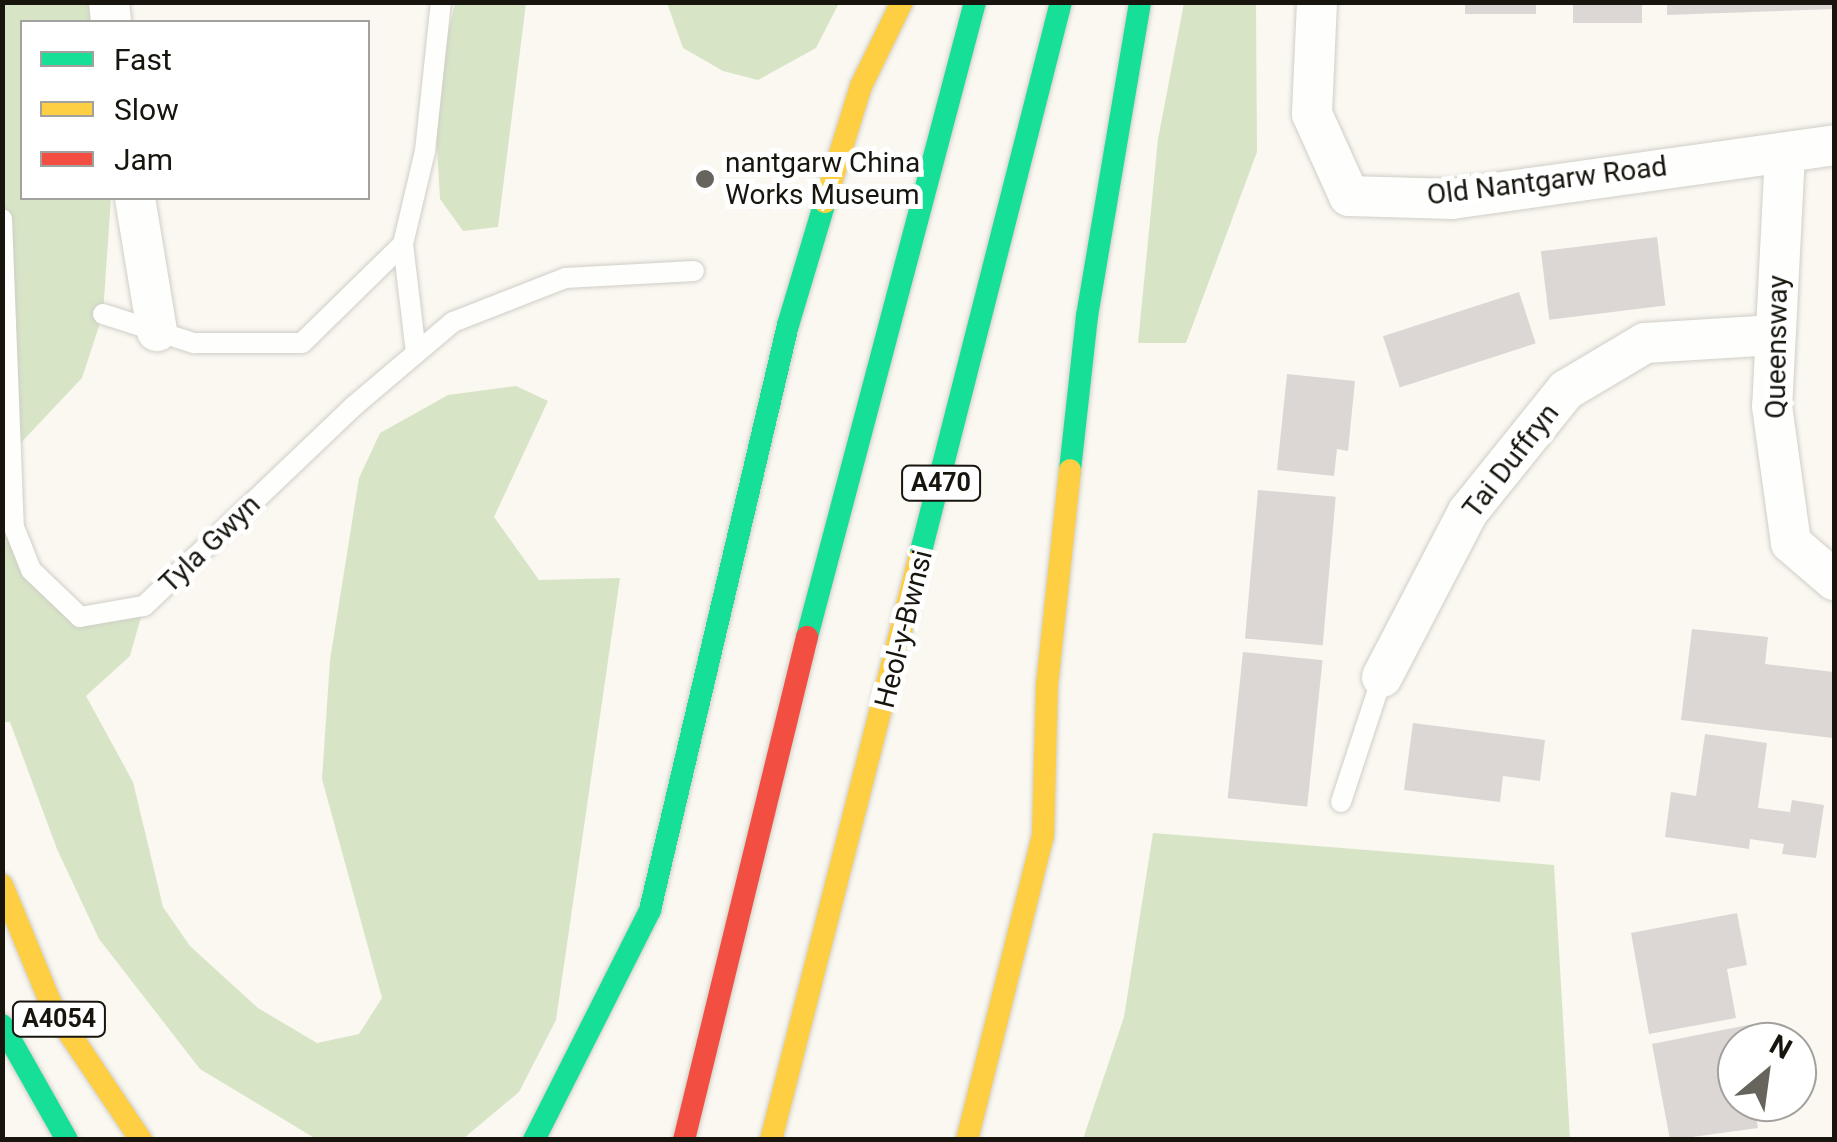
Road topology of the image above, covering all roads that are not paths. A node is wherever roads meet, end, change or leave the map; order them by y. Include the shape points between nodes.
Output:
1 (441, 2) edge
2 (902, 2) edge
3 (975, 2) edge
4 (1061, 2) edge
5 (1140, 2) edge
6 (1317, 2) edge
7 (1834, 145) edge
8 (1785, 153) junction
9 (134, 200) edge
10 (2, 218) edge
11 (403, 244) junction
12 (694, 271) dead end
13 (103, 314) dead end
14 (158, 331) junction
15 (1775, 335) junction
16 (416, 353) junction
17 (1834, 580) edge
18 (1382, 677) joint
19 (1341, 802) dead end
20 (2, 885) edge
21 (2, 1025) edge
22 (67, 1140) edge
23 (141, 1140) edge
24 (534, 1140) edge
25 (684, 1140) edge
26 (771, 1140) edge
27 (967, 1140) edge

1 - 11 lane via 426,152
2 - 24 main road via 861,86 788,324 650,910
3 - 25 main road via 832,536
4 - 26 main road, Heol-y-Bwnsi / A470
5 - 27 main road via 1087,316 1047,686 1042,836
6 - 8 street, Old Nantgarw Road via 1312,114 1349,196 1452,198
7 - 8 street, Old Nantgarw Road
8 - 15 street, Queensway
9 - 14 street
10 - 16 lane, Tyla Gwyn via 14,527 31,570 80,617 144,606
11 - 14 lane via 302,343 194,343
11 - 16 lane
12 - 16 lane, Tyla Gwyn via 565,278 448,325
13 - 14 lane
15 - 17 street, Queensway via 1772,406 1791,543
15 - 18 street, Tai Duffryn via 1645,343 1566,390 1468,512
18 - 19 lane
20 - 23 main road, A4054 via 54,1009
21 - 22 main road, A4054

